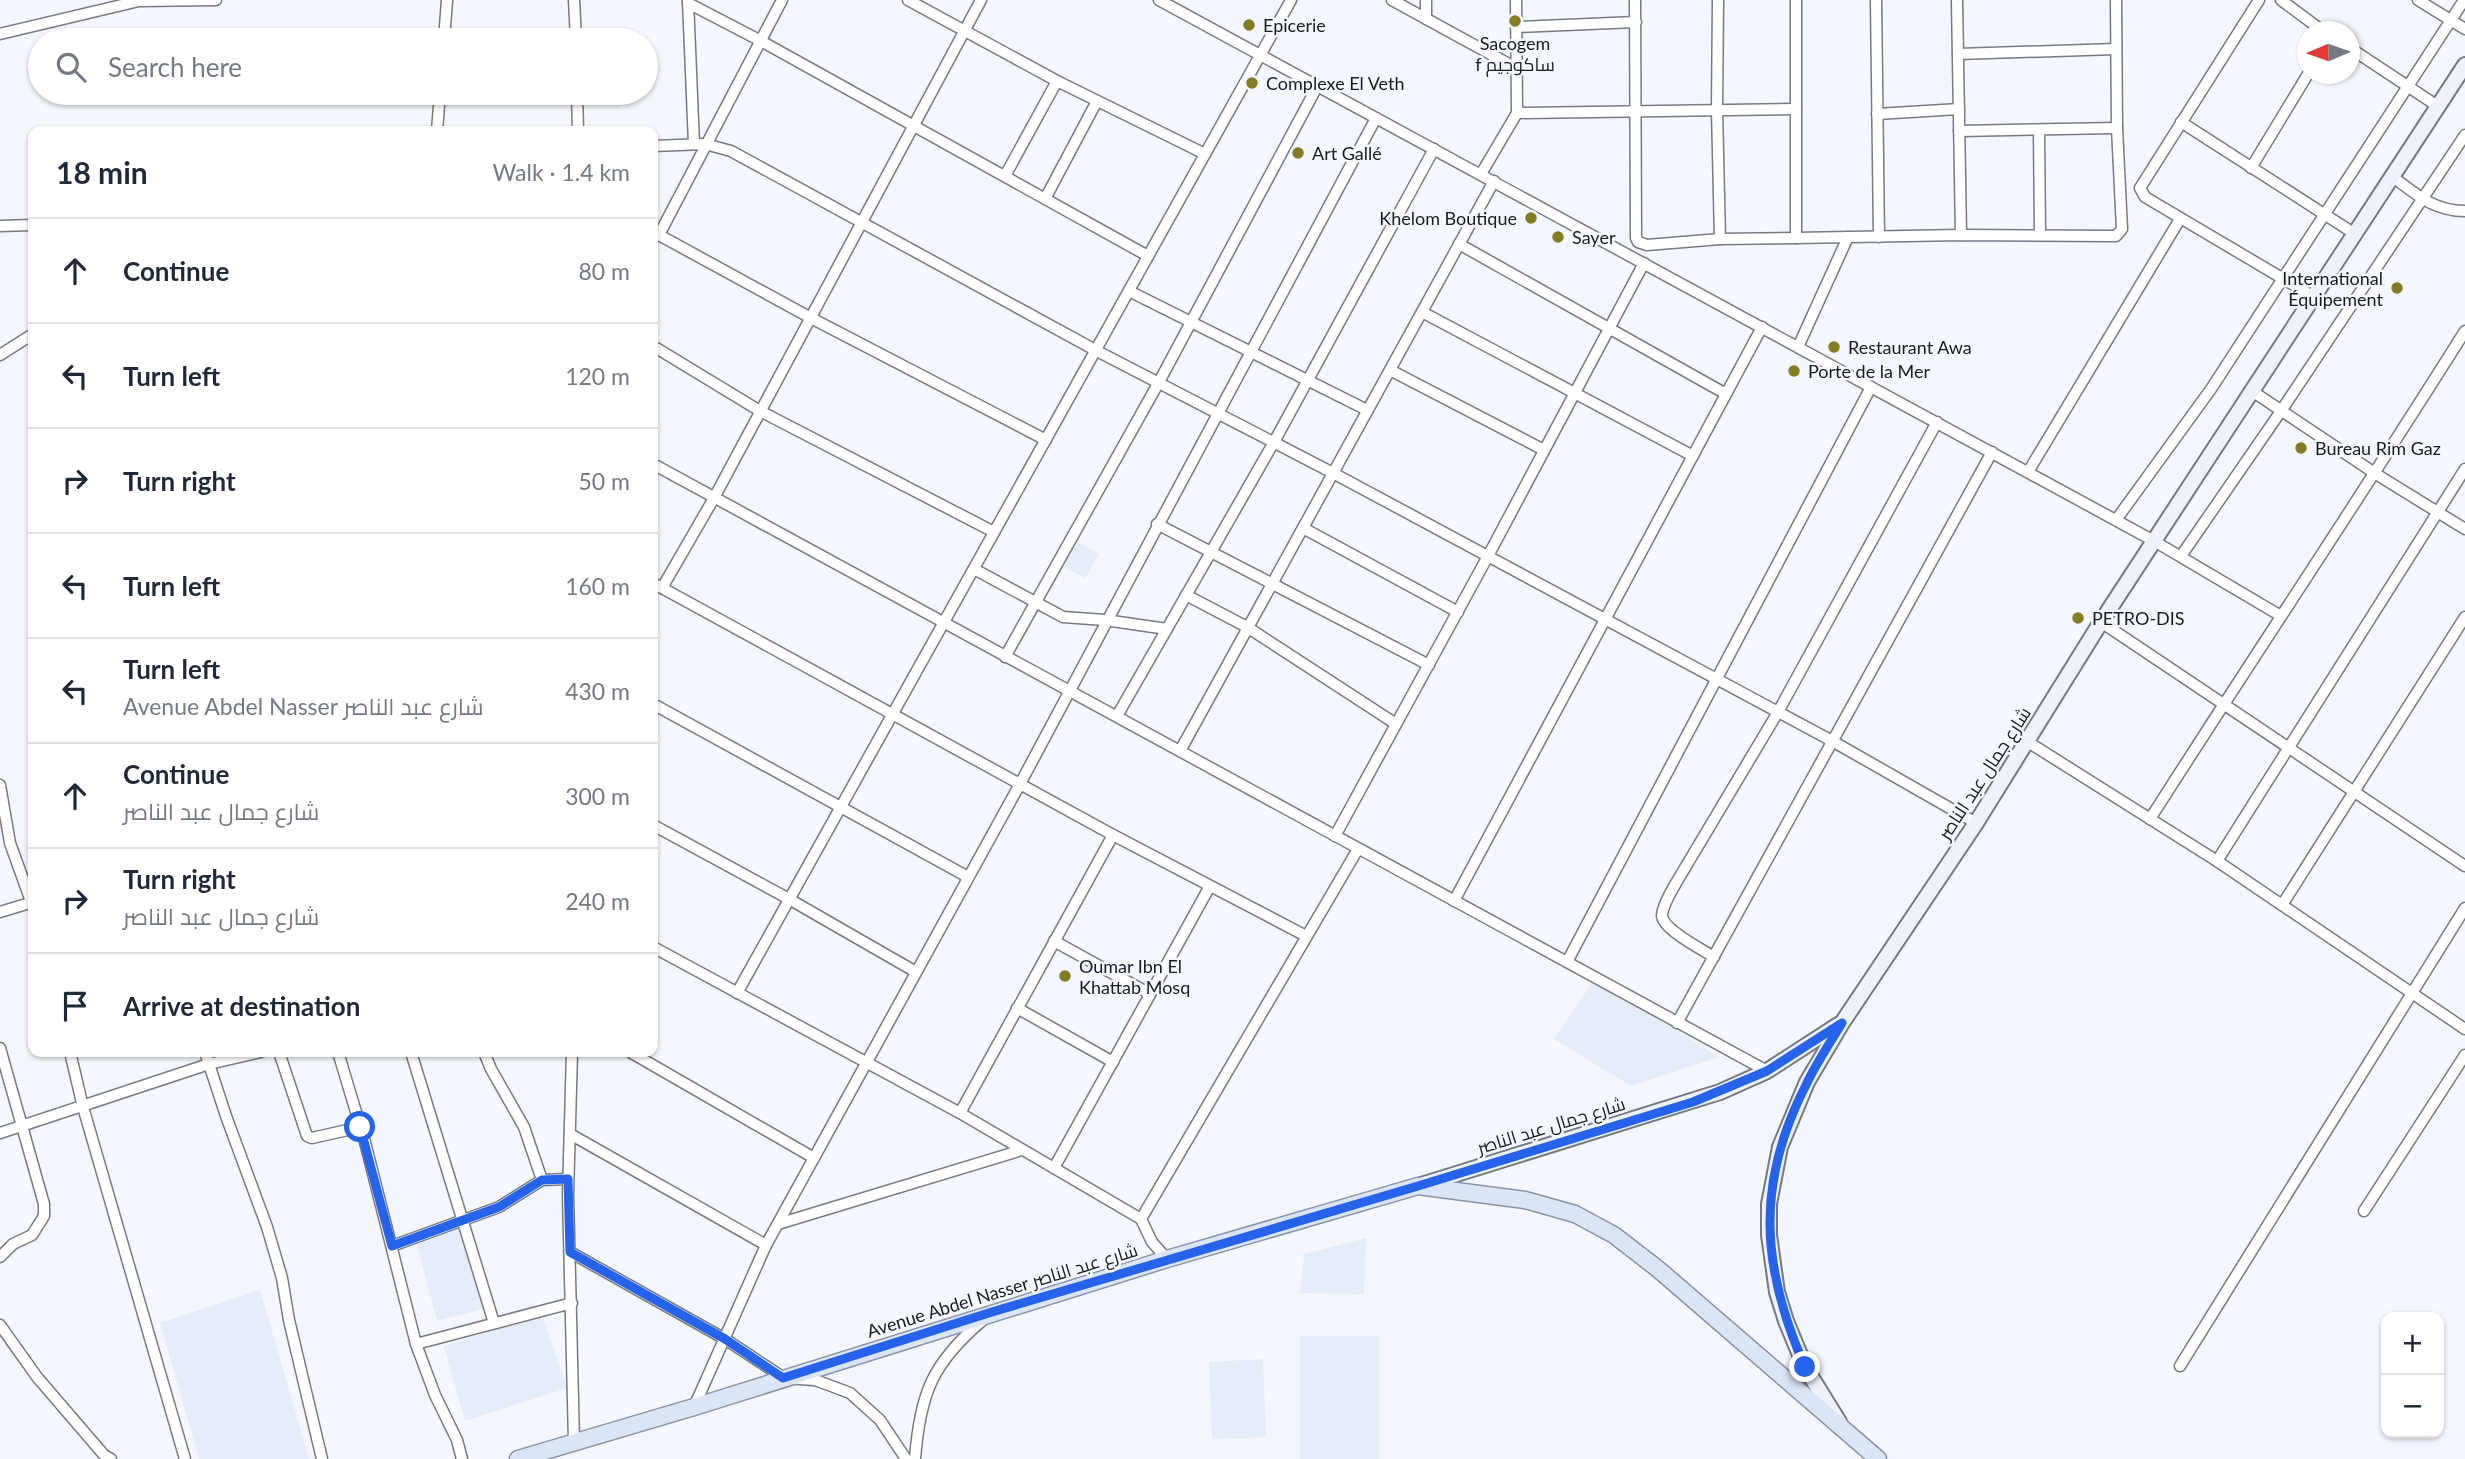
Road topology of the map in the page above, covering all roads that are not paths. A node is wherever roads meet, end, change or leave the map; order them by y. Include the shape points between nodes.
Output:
1 (216, 0) edge
2 (447, 0) edge
3 (574, 0) edge
4 (782, 0) edge
5 (908, 0) edge
6 (981, 0) edge
7 (1159, 0) edge
8 (1291, 0) edge
9 (1392, 0) edge
10 (1426, 0) edge
11 (1516, 0) edge
12 (1636, 0) edge
13 (1718, 0) edge
14 (1796, 0) edge
15 (1876, 0) edge
16 (1957, 0) edge
17 (2116, 0) edge
18 (2259, 0) edge
19 (2281, 0) edge
20 (2418, 0) edge
21 (2464, 0) edge
22 (688, 2) edge
23 (1426, 19) junction
24 (2451, 20) junction
25 (2310, 21) edge
26 (1636, 22) junction
27 (1516, 27) junction
28 (445, 28) edge
29 (575, 28) edge
30 (964, 29) junction
31 (2465, 29) edge
32 (0, 34) edge
33 (761, 41) junction
34 (2116, 49) junction
35 (1958, 54) junction
36 (2360, 55) edge
37 (1260, 56) junction
38 (2465, 65) edge
39 (1516, 68) junction
40 (1057, 81) junction
41 (2460, 83) edge
42 (2302, 84) edge
43 (1318, 85) junction
44 (2409, 87) junction
45 (1097, 101) junction
46 (439, 105) edge
47 (577, 105) edge
48 (2439, 107) junction
49 (1796, 109) junction
50 (1959, 109) junction
51 (1717, 110) junction
52 (1636, 111) junction
53 (1517, 113) junction
54 (1878, 114) junction
55 (1376, 118) junction
56 (2181, 122) junction
57 (437, 126) edge
58 (578, 126) edge
59 (914, 126) junction
60 (2117, 128) junction
61 (2039, 130) junction
62 (1959, 131) junction
63 (2465, 135) edge
64 (699, 144) junction
65 (658, 146) edge
66 (1434, 149) junction
67 (1205, 154) junction
68 (2251, 168) junction
69 (1481, 174) junction
70 (1004, 176) junction
71 (2393, 177) junction
72 (1494, 181) junction
73 (1045, 199) junction
74 (2423, 199) junction
75 (2465, 211) edge
76 (2325, 215) junction
77 (2180, 219) junction
78 (862, 223) junction
79 (28, 225) edge
80 (0, 226) edge
81 (658, 232) edge
82 (2355, 234) junction
83 (1961, 235) junction
84 (2039, 235) junction
85 (658, 237) edge
86 (1847, 237) junction
87 (1879, 237) junction
88 (1796, 238) junction
89 (1720, 239) junction
90 (1459, 244) junction
91 (1149, 256) junction
92 (1644, 263) junction
93 (2283, 278) junction
94 (1129, 292) junction
95 (2314, 297) junction
96 (1422, 312) junction
97 (811, 318) junction
98 (1192, 321) junction
99 (1762, 327) junction
100 (1609, 328) junction
101 (2465, 331) edge
102 (28, 337) edge
103 (1798, 347) junction
104 (658, 349) edge
105 (1097, 351) junction
106 (1250, 351) junction
107 (0, 355) edge
108 (1390, 370) junction
109 (1307, 381) junction
110 (1159, 382) junction
111 (1871, 387) junction
112 (2252, 391) junction
113 (1575, 393) junction
114 (1726, 394) junction
115 (1367, 410) junction
116 (760, 411) junction
117 (2281, 411) junction
118 (1217, 413) junction
119 (1937, 422) junction
120 (1046, 440) junction
121 (1274, 442) junction
122 (1544, 450) junction
123 (1992, 452) junction
124 (1693, 456) junction
125 (658, 467) edge
126 (2465, 469) edge
127 (2028, 472) junction
128 (1333, 473) junction
129 (2375, 474) junction
130 (714, 498) junction
131 (2438, 512) junction
132 (2116, 520) junction
133 (1157, 524) junction
134 (1303, 528) junction
135 (2465, 529) edge
136 (994, 532) junction
137 (2154, 541) junction
138 (1212, 551) junction
139 (1488, 556) junction
140 (2180, 556) junction
141 (974, 569) junction
142 (658, 583) edge
143 (1272, 584) junction
144 (658, 586) edge
145 (1186, 596) junction
146 (1036, 603) junction
147 (1458, 612) junction
148 (2281, 616) junction
149 (2465, 617) edge
150 (1105, 620) junction
151 (1605, 620) junction
152 (2101, 622) junction
153 (944, 623) junction
154 (1247, 627) junction
155 (1167, 629) junction
156 (1005, 656) junction
157 (1429, 665) junction
158 (1717, 679) junction
159 (1067, 691) junction
160 (2223, 704) junction
161 (658, 707) edge
162 (1778, 712) junction
163 (892, 715) junction
164 (1117, 716) junction
165 (1396, 724) junction
166 (2028, 741) junction
167 (1834, 742) junction
168 (2289, 748) junction
169 (1180, 751) junction
170 (1020, 784) junction
171 (0, 785) edge
172 (2354, 792) junction
173 (841, 807) junction
174 (2150, 819) junction
175 (1976, 823) junction
176 (658, 828) edge
177 (1113, 835) junction
178 (1335, 836) junction
179 (1358, 849) junction
180 (2217, 861) junction
181 (2465, 866) edge
182 (968, 877) junction
183 (1210, 886) junction
184 (28, 891) edge
185 (789, 899) junction
186 (1454, 901) junction
187 (28, 905) edge
188 (2282, 905) junction
189 (2465, 908) edge
190 (0, 912) edge
191 (1306, 936) junction
192 (1055, 941) junction
193 (658, 950) edge
194 (1714, 957) junction
195 (1567, 962) junction
196 (916, 972) junction
197 (2411, 992) junction
198 (737, 993) junction
199 (1150, 994) junction
200 (1017, 1008) junction
201 (1677, 1023) junction
202 (1842, 1023) junction
203 (2465, 1029) edge
204 (0, 1048) edge
205 (2465, 1055) edge
206 (71, 1057) edge
207 (207, 1057) edge
208 (239, 1057) edge
209 (281, 1057) edge
210 (339, 1057) edge
211 (413, 1057) edge
212 (486, 1057) edge
213 (572, 1057) edge
214 (639, 1057) edge
215 (1113, 1062) junction
216 (867, 1063) junction
217 (209, 1064) junction
218 (1767, 1071) junction
219 (83, 1107) junction
220 (960, 1113) junction
221 (22, 1127) junction
222 (360, 1127) junction
223 (0, 1133) edge
224 (570, 1134) junction
225 (1022, 1150) junction
226 (814, 1158) junction
227 (1054, 1168) junction
228 (568, 1179) junction
229 (542, 1180) junction
230 (1418, 1186) junction
231 (2364, 1211) dead end
232 (1142, 1219) junction
233 (463, 1220) junction
234 (778, 1224) junction
235 (766, 1245) junction
236 (392, 1246) junction
237 (570, 1252) junction
238 (0, 1257) edge
239 (1167, 1259) junction
240 (572, 1303) junction
241 (992, 1312) junction
242 (494, 1323) junction
243 (0, 1325) edge
244 (725, 1339) junction
245 (416, 1344) junction
246 (2180, 1366) dead end
247 (783, 1378) junction
248 (694, 1407) junction
249 (1843, 1429) junction
250 (574, 1442) junction
251 (111, 1459) edge
252 (185, 1459) edge
253 (322, 1459) edge
254 (463, 1459) edge
255 (518, 1459) edge
256 (906, 1459) edge
257 (915, 1459) edge
258 (1878, 1459) edge

1 - 32 street via 139,1
2 - 28 street
3 - 29 street
4 - 33 street
5 - 30 street
6 - 30 street
7 - 37 street
8 - 37 street
9 - 23 street
10 - 23 street
11 - 27 street
12 - 26 street
13 - 51 street
14 - 49 street
15 - 54 street
16 - 35 street
17 - 34 street
18 - 56 street
19 - 25 street
20 - 24 street
21 - 24 street
22 - 33 street
22 - 64 street
23 - 39 street
24 - 31 street
24 - 44 street
26 - 27 street
26 - 52 street
27 - 39 street
30 - 40 street
30 - 59 street
33 - 59 street
33 - 64 street
34 - 35 street
34 - 60 street
35 - 50 street
36 - 44 street
37 - 43 street
37 - 67 street
38 - 41 main road, شارع جمال عبد الناصر
39 - 53 street
40 - 45 street
40 - 70 street
41 - 48 main road, شارع جمال عبد الناصر
42 - 68 street
43 - 55 street
43 - 98 street
44 - 48 street
44 - 76 street
45 - 67 street
45 - 73 street
46 - 57 street
47 - 58 street
48 - 71 main road, شارع جمال عبد الناصر
49 - 51 street
49 - 88 street
50 - 54 street
50 - 62 street
51 - 52 street
51 - 89 street
52 - 53 street
52 - 89 street via 1637,242
53 - 69 street
54 - 87 street
55 - 66 street
55 - 106 street
56 - 68 street
56 - 77 street via 2140,188 2145,197
59 - 70 street
59 - 78 street
60 - 61 street
60 - 84 street via 2119,235
61 - 62 street
61 - 84 street
62 - 83 street
63 - 74 street
64 - 65 street
64 - 78 street via 731,151
64 - 81 street
66 - 69 street
66 - 109 street
67 - 91 street
68 - 76 street
69 - 72 street
70 - 73 street
71 - 74 street
71 - 82 main road, شارع جمال عبد الناصر
72 - 90 street
72 - 92 street
73 - 91 street
74 - 75 street via 2431,205
74 - 117 street
76 - 82 street
76 - 93 street
77 - 93 street
77 - 127 street
78 - 97 street
78 - 105 street
79 - 80 street
82 - 95 main road, شارع جمال عبد الناصر
83 - 84 street
83 - 87 street
85 - 97 street
86 - 87 street
86 - 88 street
86 - 103 street
88 - 89 street
90 - 96 street
90 - 100 street
91 - 94 street
92 - 99 street
92 - 100 street
93 - 95 street
93 - 132 street via 2211,389
94 - 98 street
94 - 105 street
95 - 112 main road, شارع جمال عبد الناصر
96 - 108 street
96 - 113 street
97 - 116 street
97 - 120 street
98 - 106 street
98 - 110 street
99 - 103 street
99 - 114 street
100 - 113 street
100 - 114 street
101 - 129 street
102 - 107 street
103 - 111 street
104 - 116 street
105 - 110 street
105 - 120 street
106 - 109 street
106 - 118 street
108 - 115 street
108 - 122 street
109 - 115 street
109 - 121 street
110 - 118 street
110 - 146 street
111 - 119 street
111 - 158 street
112 - 117 street
112 - 137 main road, شارع جمال عبد الناصر
113 - 122 street
113 - 124 street
114 - 124 street
115 - 128 street
116 - 130 street
116 - 136 street
117 - 129 street
117 - 140 street
118 - 121 street
118 - 133 street
119 - 123 street
119 - 162 street
120 - 136 street
121 - 128 street
121 - 138 street
122 - 139 street
123 - 127 street
123 - 167 street
124 - 151 street
125 - 130 street
126 - 131 street
127 - 132 street
128 - 134 street
128 - 139 street
129 - 131 street
129 - 148 street
130 - 142 street
130 - 153 street
131 - 135 street
131 - 168 street
132 - 137 street
133 - 138 street
133 - 150 street
134 - 143 street
134 - 147 street
136 - 141 street
137 - 140 street
137 - 152 main road, شارع جمال عبد الناصر
138 - 143 street
138 - 145 street
139 - 147 street
139 - 151 street
140 - 148 street
141 - 146 street
141 - 153 street
143 - 154 street
143 - 157 street
144 - 163 street
145 - 154 street
145 - 155 street
146 - 150 street via 1063,617
146 - 156 street
147 - 157 street
148 - 160 street
149 - 172 street
150 - 155 street
150 - 159 street
151 - 158 street
151 - 186 street
152 - 160 street
152 - 166 main road, شارع جمال عبد الناصر
153 - 156 street
153 - 163 street
154 - 165 street
154 - 169 street
155 - 164 street
156 - 159 street
157 - 165 street
158 - 162 street
158 - 195 street
159 - 164 street
159 - 170 street
160 - 168 street
160 - 174 street
161 - 173 street
162 - 167 street
162 - 194 street via 1662,911 1667,926
163 - 170 street
163 - 173 street
164 - 169 street
165 - 178 street
166 - 174 street
166 - 175 main road, شارع جمال عبد الناصر
167 - 175 street
167 - 194 street
168 - 172 street
168 - 180 street
169 - 178 street
170 - 177 street
170 - 182 street
171 - 184 street via 10,843
172 - 181 street
172 - 188 street
173 - 182 street
173 - 185 street
174 - 180 street
175 - 202 main road, شارع جمال عبد الناصر
176 - 185 street
177 - 183 street
177 - 192 street
178 - 179 street
179 - 186 street
179 - 191 street
180 - 188 street
182 - 196 street
183 - 191 street
183 - 199 street
185 - 196 street
185 - 198 street
186 - 195 street
187 - 190 street
188 - 197 street
189 - 197 street
191 - 232 street
192 - 199 street
192 - 200 street
193 - 198 street
194 - 201 street
195 - 201 street
196 - 216 street
197 - 203 street
197 - 246 street
198 - 216 street
199 - 215 street
200 - 215 street
200 - 220 street
201 - 218 street
202 - 218 main road, شارع جمال عبد الناصر
202 - 249 main road, شارع جمال عبد الناصر via 1807,1082 1780,1147 1769,1205 1769,1236 1786,1321 1805,1367
204 - 221 street
205 - 231 street
206 - 219 street
207 - 217 street
208 - 217 street
209 - 222 street via 307,1136
210 - 222 street
211 - 233 street
212 - 229 street via 524,1127
213 - 224 street
214 - 226 street
215 - 227 street
216 - 220 street
216 - 226 street
217 - 219 street
217 - 253 street via 271,1239
218 - 230 main road, شارع جمال عبد الناصر via 1702,1099
219 - 221 street
219 - 252 street
220 - 225 street
221 - 223 street
221 - 238 street via 44,1216 32,1235
222 - 236 street
224 - 228 street
224 - 235 street
225 - 227 street
225 - 234 street
226 - 234 street
227 - 232 street
228 - 229 street
228 - 237 street
229 - 233 street via 499,1207
230 - 239 main road, Avenue Abdel Nasser شارع عبد الناصر
230 - 249 main road via 1525,1200 1575,1214 1614,1236
232 - 239 street via 1152,1242
233 - 236 street
233 - 242 street
234 - 235 street
235 - 244 street
236 - 245 street
237 - 240 street
237 - 244 street
239 - 241 main road, Avenue Abdel Nasser شارع عبد الناصر
240 - 242 street
240 - 250 street
241 - 247 main road, Avenue Abdel Nasser شارع عبد الناصر
241 - 257 street via 956,1346 927,1389
242 - 245 street
243 - 251 street via 37,1377
244 - 247 street
244 - 248 street
245 - 254 street
247 - 248 main road, Avenue Abdel Nasser شارع عبد الناصر
247 - 256 street via 815,1380 850,1392 880,1420
248 - 250 main road, Avenue Abdel Nasser شارع عبد الناصر
249 - 258 main road
250 - 255 main road, Avenue Abdel Nasser شارع عبد الناصر

